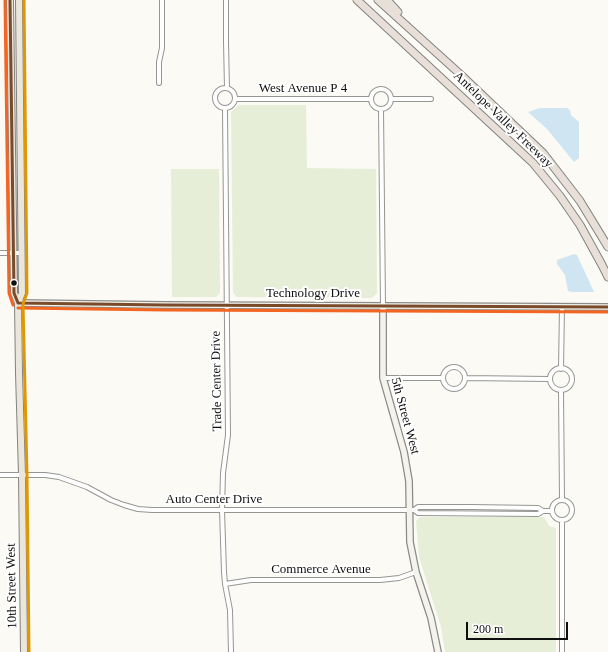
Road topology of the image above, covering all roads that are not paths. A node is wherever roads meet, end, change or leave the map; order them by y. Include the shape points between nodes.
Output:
1 (10, 0) edge
2 (14, 0) edge
3 (19, 0) edge
4 (162, 0) edge
5 (226, 0) edge
6 (353, 0) edge
7 (357, 0) edge
8 (378, 0) edge
9 (387, 0) edge
10 (372, 14) junction
11 (19, 30) junction
12 (413, 31) junction
13 (11, 32) junction
14 (19, 62) junction
15 (159, 83) dead end
16 (227, 88) junction
17 (392, 98) junction
18 (235, 99) junction
19 (370, 99) junction
20 (431, 99) dead end
21 (225, 109) junction
22 (381, 109) junction
23 (608, 247) edge
24 (0, 253) edge
25 (14, 253) junction
26 (22, 253) junction
27 (608, 277) edge
28 (18, 303) junction
29 (226, 305) junction
30 (382, 306) junction
31 (562, 306) junction
32 (608, 307) edge
33 (561, 368) junction
34 (383, 378) junction
35 (443, 378) junction
36 (465, 378) junction
37 (549, 379) junction
38 (561, 391) junction
39 (22, 474) junction
40 (0, 475) edge
41 (562, 500) junction
42 (222, 510) junction
43 (412, 510) junction
44 (552, 511) junction
45 (562, 520) junction
46 (416, 572) junction
47 (225, 584) junction
48 (24, 652) edge
49 (231, 652) edge
50 (438, 652) edge
51 (562, 652) edge

1 - 13 main road, 10th Street West
2 - 11 main road via 14,24
3 - 11 main road, 10th Street West
4 - 15 street
5 - 16 street
6 - 10 highway
7 - 10 highway, Antelope Valley Freeway
8 - 12 highway, Antelope Valley Freeway
9 - 12 highway
10 - 27 highway, Antelope Valley Freeway via 532,163 580,225
11 - 14 main road, 10th Street West
12 - 23 highway, Antelope Valley Freeway via 543,153 580,200
13 - 14 main road
13 - 25 main road, 10th Street West
14 - 26 main road, 10th Street West
16 - 18 street via 233,92
16 - 21 street via 217,91 214,97 216,104
17 - 19 street via 389,92 382,88 375,90
17 - 20 street
17 - 22 street via 390,105
18 - 19 street, West Avenue P 4
18 - 21 street via 231,106
19 - 22 street via 374,107
21 - 29 street, Trade Center Drive
22 - 30 street, 5th Street West
24 - 25 street
25 - 26 street
25 - 28 main road, 10th Street West via 14,293
26 - 28 main road, 10th Street West via 22,293
28 - 29 main road, Technology Drive
28 - 39 main road, 10th Street West
29 - 30 main road, Technology Drive
29 - 42 street, Trade Center Drive via 228,435
30 - 31 main road, Technology Drive
30 - 34 main road, 5th Street West
31 - 32 main road, Technology Drive
31 - 33 street
33 - 37 street via 555,370
33 - 38 street via 570,373 572,379 568,387
34 - 35 street
34 - 43 main road, 5th Street West via 404,452
35 - 36 street via 446,371 458,368
35 - 36 street via 444,383 454,389 459,388
36 - 37 street
37 - 38 street via 553,387
38 - 41 street
39 - 40 street, Auto Center Drive
39 - 42 street, Auto Center Drive via 59,477 138,509
39 - 48 main road, 10th Street West
41 - 44 street via 555,503
41 - 45 street via 569,504 571,513
42 - 43 street, Auto Center Drive
42 - 47 street, Trade Center Drive
43 - 44 street, Auto Center Drive via 418,513 522,514
43 - 46 main road, 5th Street West via 410,542
44 - 45 street via 554,517
45 - 51 street
46 - 47 street, Commerce Avenue via 399,578 380,580 251,580
46 - 50 main road, 5th Street West via 431,618
47 - 49 street, Trade Center Drive via 230,610

